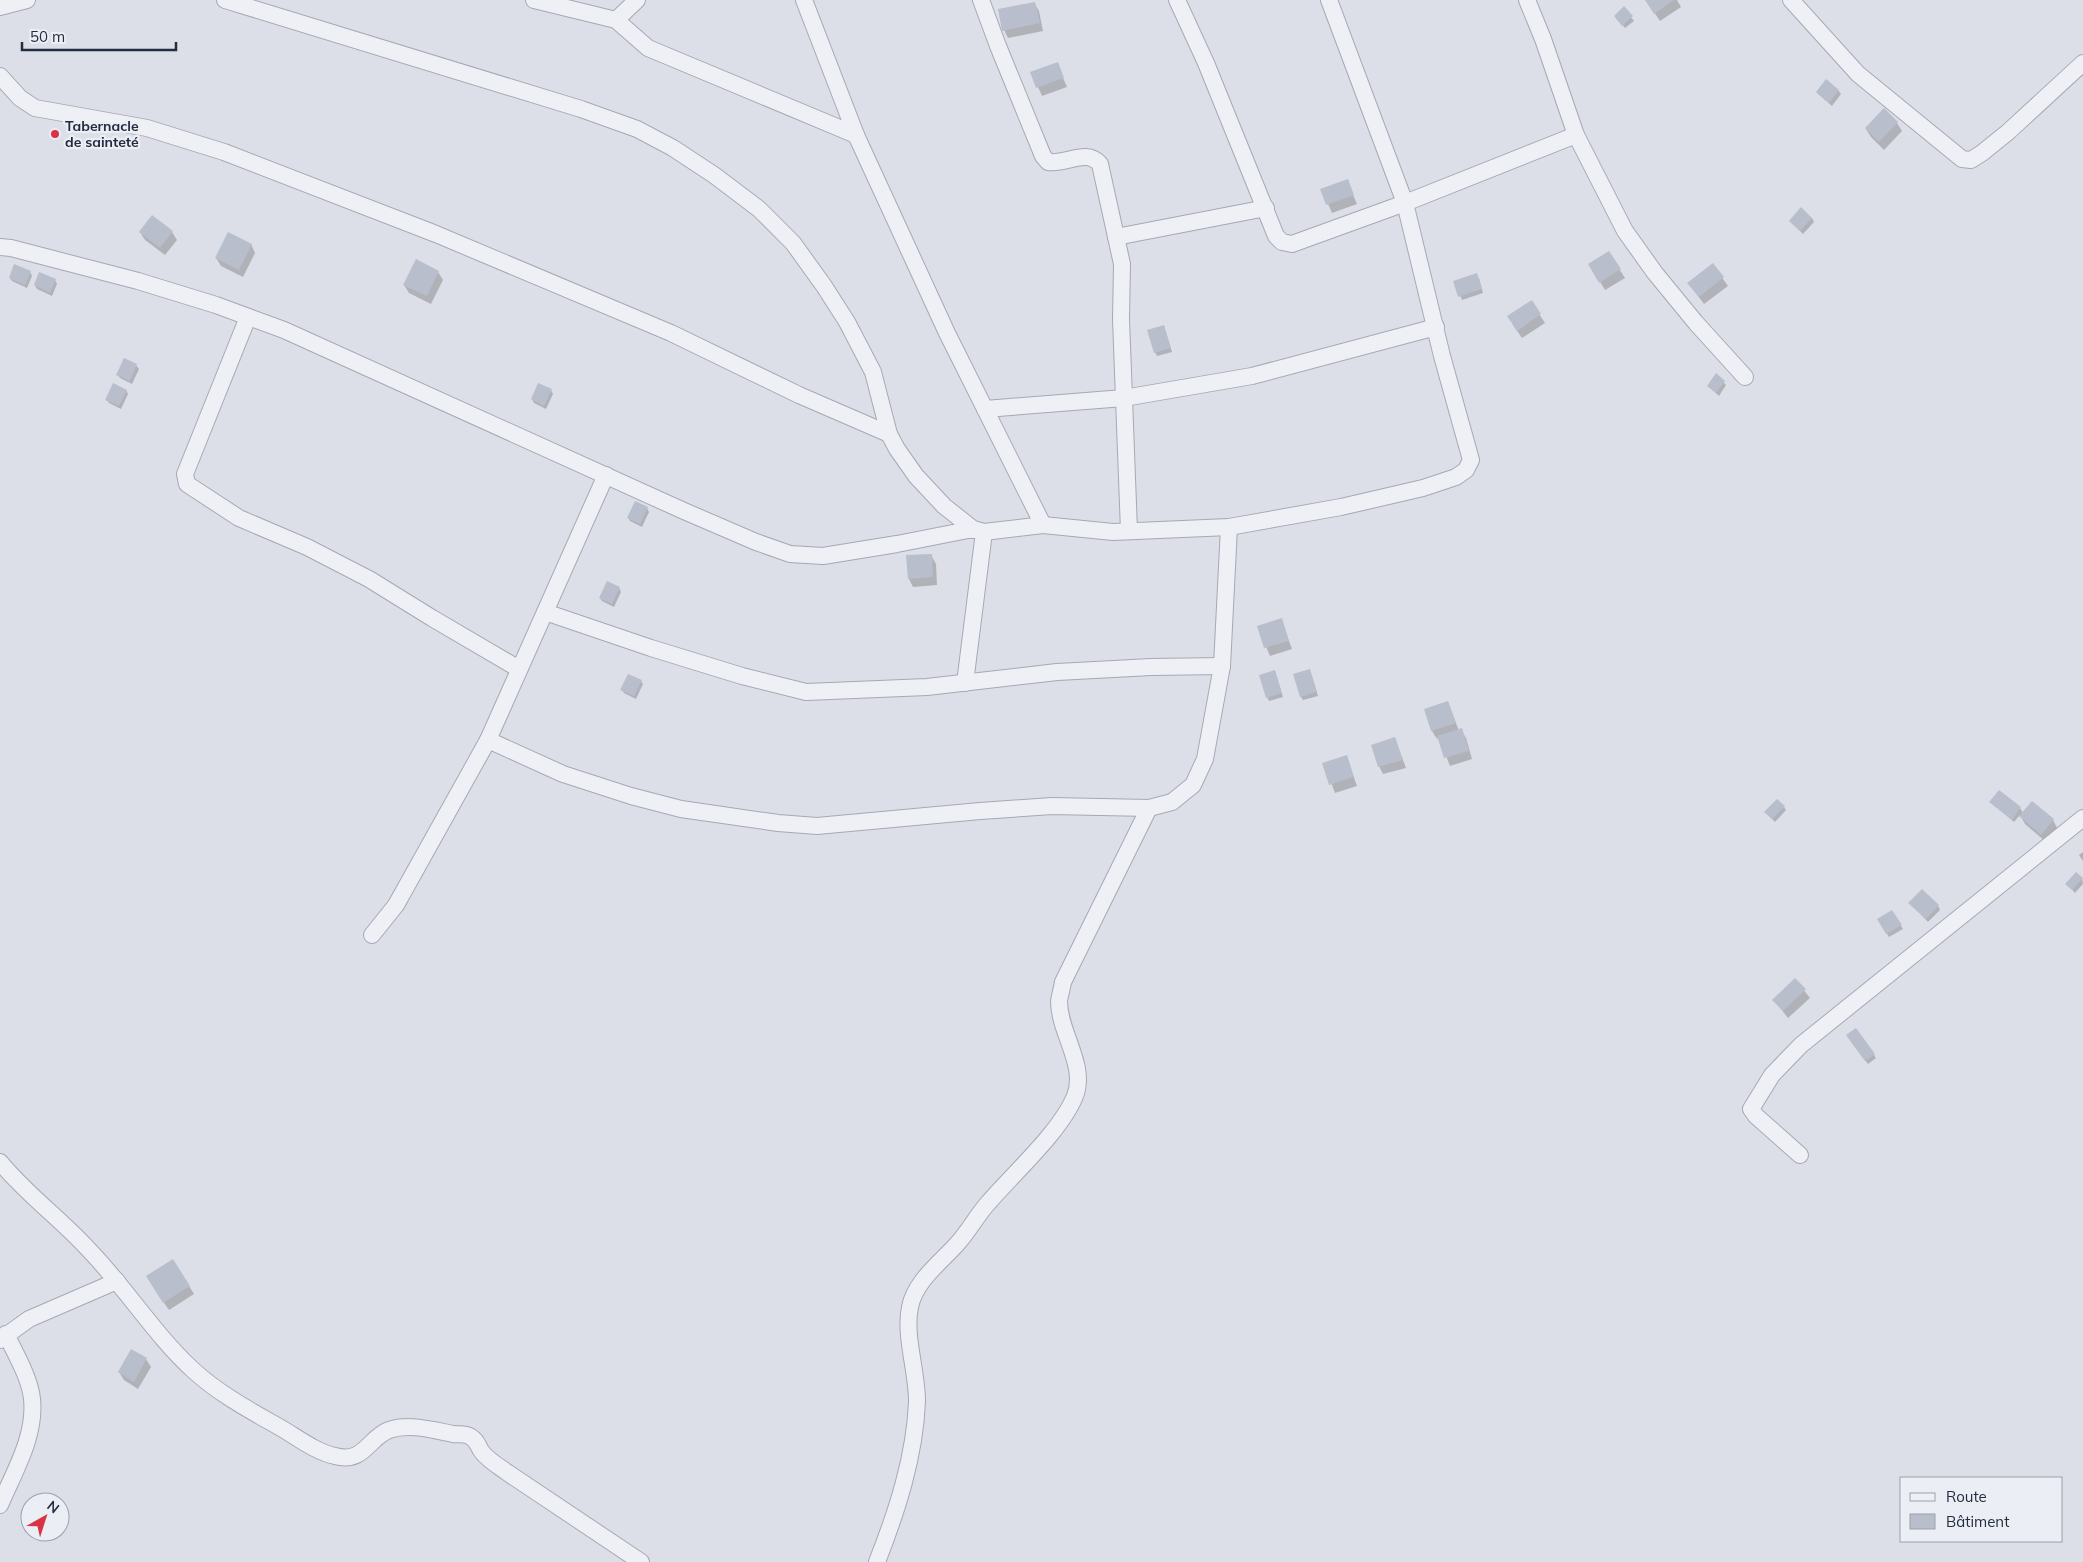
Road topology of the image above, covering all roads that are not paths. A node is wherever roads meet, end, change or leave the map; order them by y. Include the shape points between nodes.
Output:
1 (27, 0) edge
2 (225, 0) edge
3 (534, 0) edge
4 (637, 0) edge
5 (804, 0) edge
6 (981, 0) edge
7 (1177, 0) edge
8 (1328, 0) edge
9 (1527, 0) edge
10 (1791, 0) edge
11 (0, 8) edge
12 (616, 20) junction
13 (2083, 63) edge
14 (0, 76) edge
15 (1576, 134) junction
16 (856, 135) junction
17 (1405, 203) junction
18 (1266, 208) junction
19 (1116, 236) junction
20 (0, 247) edge
21 (248, 316) junction
22 (1436, 327) junction
23 (1745, 377) dead end
24 (1124, 398) junction
25 (985, 409) junction
26 (889, 434) junction
27 (606, 475) junction
28 (1042, 525) junction
29 (1228, 527) junction
30 (979, 530) junction
31 (1128, 532) junction
32 (545, 612) junction
33 (1222, 666) junction
34 (519, 669) junction
35 (965, 683) junction
36 (488, 740) junction
37 (1149, 808) junction
38 (2083, 818) edge
39 (372, 935) dead end
40 (1800, 1155) dead end
41 (0, 1162) edge
42 (117, 1281) junction
43 (3, 1337) edge
44 (0, 1505) edge
45 (641, 1562) edge
46 (877, 1562) edge

1 - 11 street
2 - 26 street via 581,109 637,129 674,148 759,209 798,250 847,322 873,372
3 - 12 street
4 - 12 street
5 - 16 street
6 - 19 street via 1042,156 1048,162 1056,163 1094,157 1100,164
7 - 18 street
8 - 17 street
9 - 15 street
10 - 13 street via 1858,74 1962,159 1971,160 1982,153
12 - 16 street via 648,48
14 - 26 street via 20,98 35,108 147,128 224,152 436,234 671,333
15 - 17 street
15 - 23 street via 1630,238 1696,323
16 - 25 street
17 - 18 street via 1292,244 1282,242 1276,236
17 - 22 street
18 - 19 street
19 - 24 street via 1122,264
20 - 21 street via 138,281
21 - 27 street
21 - 34 street via 185,474 187,484 239,518 369,579
22 - 24 street via 1252,376
22 - 29 street via 1469,447 1471,460 1466,470 1456,477 1423,488
24 - 25 street
24 - 31 street
25 - 28 street
26 - 30 street via 916,476 944,506
27 - 30 street via 790,554 823,556
27 - 32 street
28 - 30 street
28 - 31 street
29 - 31 street
29 - 33 street
30 - 35 street
32 - 34 street
32 - 35 street via 742,676 806,692
33 - 35 street via 1057,672
33 - 37 street via 1205,759 1193,785 1172,802
34 - 36 street
36 - 37 street via 563,774 631,796 681,809 778,823 817,826 1052,806
36 - 39 street via 396,905
37 - 46 street via 1063,982 1060,1001 1063,1024 1077,1074 1074,1099 1061,1120 925,1278 912,1299 910,1340 916,1374 914,1430 898,1500
38 - 40 street via 1801,1045 1772,1075 1752,1109
41 - 42 street via 16,1182 89,1249
42 - 43 street via 29,1319
42 - 45 street via 193,1371 225,1395 314,1447 337,1457 351,1457 365,1451 388,1430 403,1427 471,1437 488,1459
43 - 44 street via 22,1368 32,1398 30,1432

